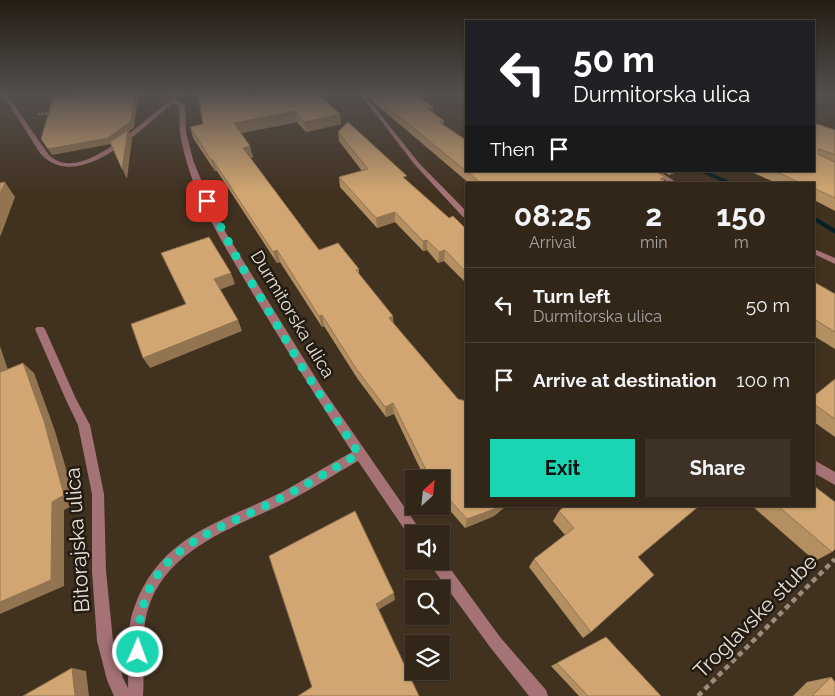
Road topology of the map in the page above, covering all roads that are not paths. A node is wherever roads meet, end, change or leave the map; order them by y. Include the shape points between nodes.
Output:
1 (28, 127) edge
2 (139, 127) edge
3 (183, 127) edge
4 (388, 127) edge
5 (656, 172) edge
6 (673, 182) edge
7 (465, 214) edge
8 (815, 251) edge
9 (835, 261) edge
10 (40, 329) dead end
11 (359, 454) junction
12 (815, 467) edge
13 (835, 478) edge
14 (410, 525) edge
15 (443, 570) edge
16 (124, 696) edge
17 (136, 696) edge
18 (540, 696) edge

1 - 2 street via 46,156 68,165 108,153
3 - 11 street, Durmitorska ulica via 189,156 212,212 302,367
4 - 7 street via 416,164
5 - 6 street
8 - 9 street
10 - 16 street, Bitorajska ulica via 84,425 98,494 99,571 105,641 115,680
11 - 14 street, Durmitorska ulica
11 - 17 street via 286,496 209,532 167,562 151,584 141,610
12 - 13 street
15 - 18 street

